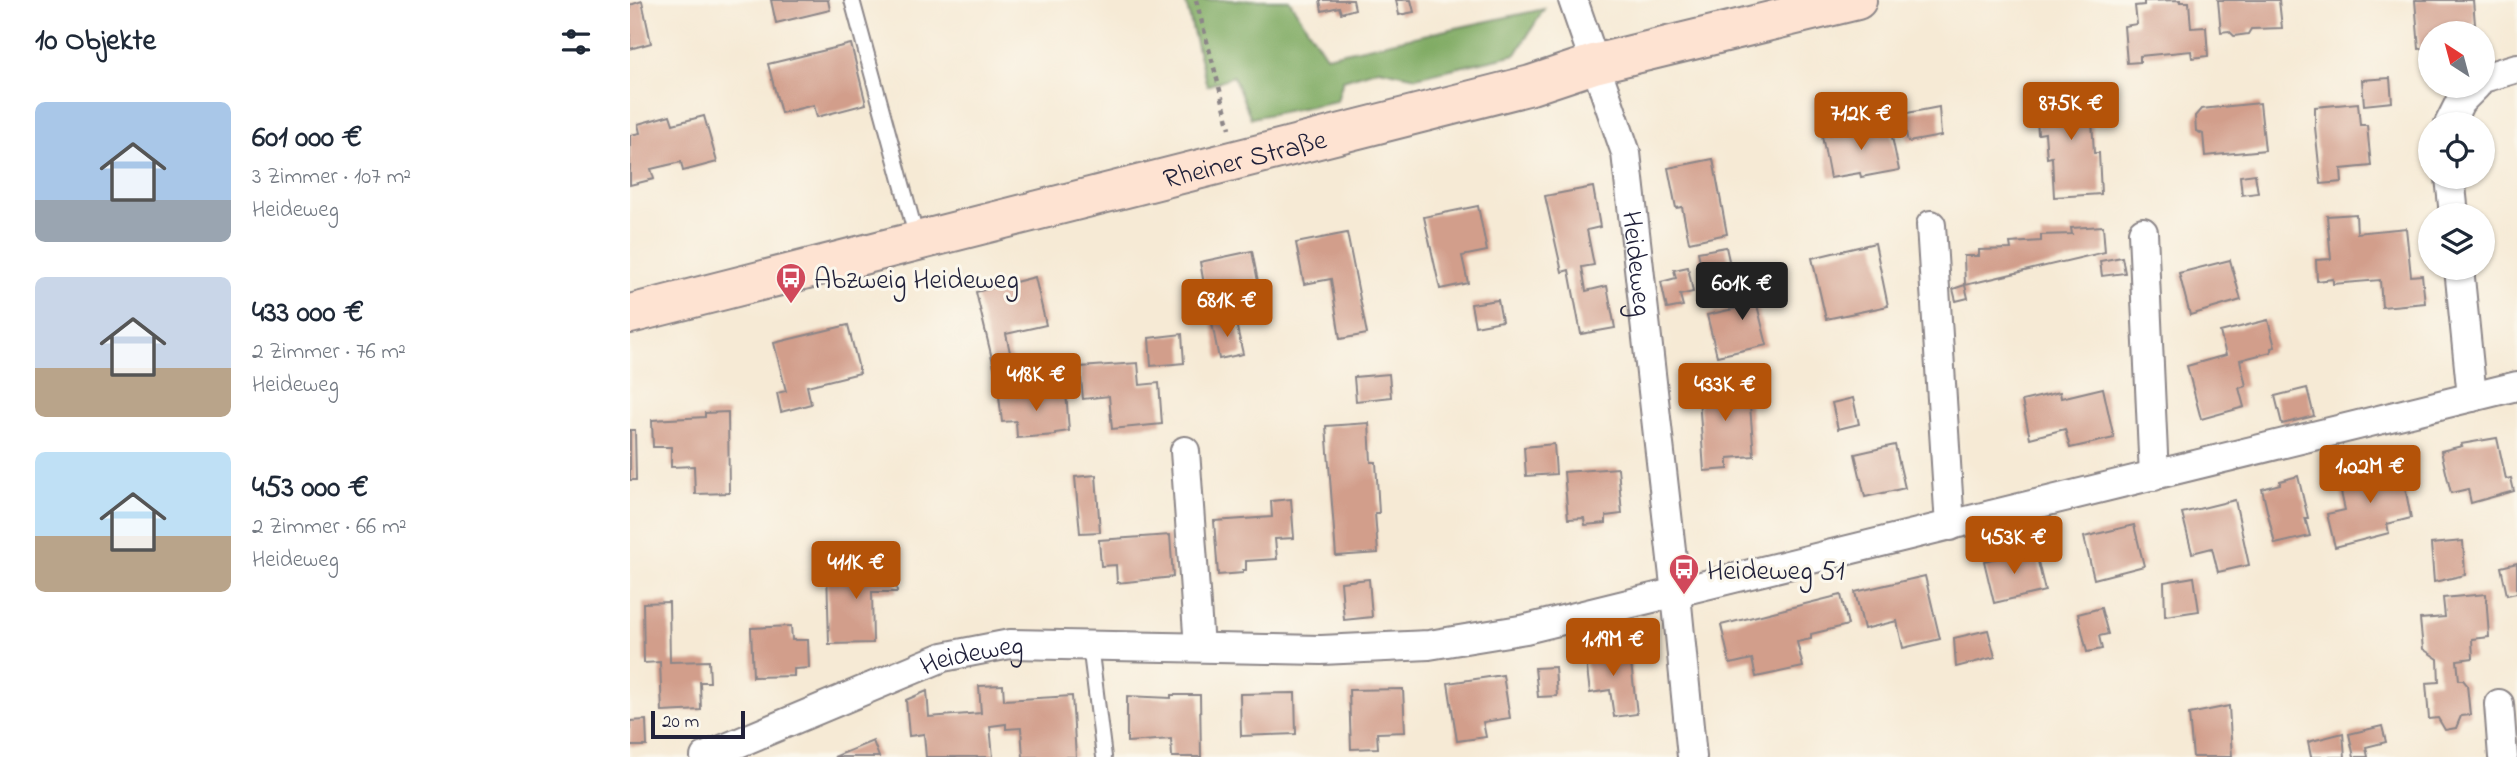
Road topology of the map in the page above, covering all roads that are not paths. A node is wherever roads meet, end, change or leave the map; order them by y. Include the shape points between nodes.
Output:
1 (852, 0) edge
2 (1573, 0) edge
3 (1857, 0) edge
4 (1594, 64) junction
5 (2517, 68) edge
6 (2496, 74) edge
7 (1931, 225) dead end
8 (2143, 232) dead end
9 (917, 241) junction
10 (2460, 280) edge
11 (630, 314) edge
12 (2517, 386) edge
13 (2472, 397) junction
14 (1185, 451) dead end
15 (2154, 476) junction
16 (1950, 526) junction
17 (1676, 594) junction
18 (1090, 645) junction
19 (1199, 647) junction
20 (2499, 704) dead end
21 (759, 746) edge
22 (705, 757) edge
23 (1104, 757) edge
24 (1692, 757) edge
25 (2503, 757) edge

1 - 9 lane
2 - 4 street, Heideweg
3 - 4 main road, Rheiner Straße
4 - 9 main road, Rheiner Straße via 1531,85
4 - 17 street, Heideweg via 1626,153
5 - 6 street
7 - 16 street
8 - 15 street
9 - 11 main road, Rheiner Straße
10 - 13 street
12 - 13 street, Heideweg
13 - 15 street, Heideweg
14 - 19 street
15 - 16 street, Heideweg
16 - 17 street, Heideweg
17 - 19 street, Heideweg via 1526,629 1429,645 1321,650
17 - 24 street, Heideweg
18 - 19 street, Heideweg
18 - 21 street, Heideweg via 1010,644 943,657
18 - 23 lane
20 - 25 street
21 - 22 street, Heideweg

